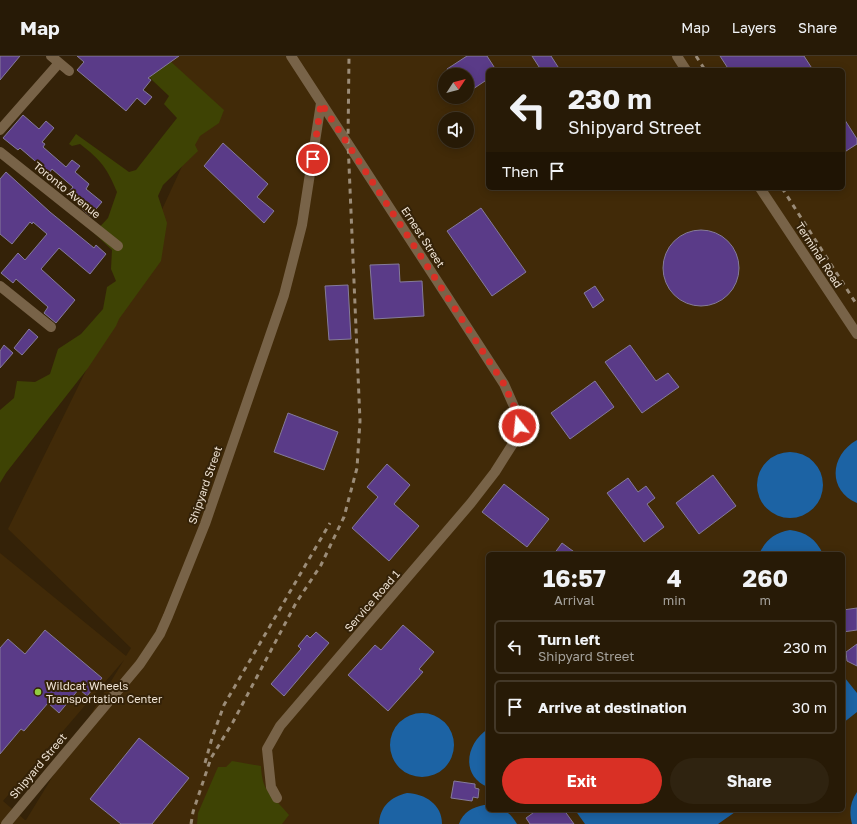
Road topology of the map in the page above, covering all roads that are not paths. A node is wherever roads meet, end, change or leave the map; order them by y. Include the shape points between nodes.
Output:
1 (291, 56) edge
2 (677, 56) edge
3 (55, 59) edge
4 (685, 68) edge
5 (69, 71) dead end
6 (321, 103) junction
7 (0, 130) edge
8 (0, 152) edge
9 (761, 190) edge
10 (118, 246) dead end
11 (0, 286) edge
12 (51, 327) dead end
13 (857, 334) edge
14 (517, 437) joint
15 (277, 798) dead end
16 (6, 824) edge

1 - 6 street, Ernest Street
2 - 4 street
3 - 5 street
3 - 7 street
6 - 14 street, Ernest Street via 504,384 516,411 519,426
6 - 16 street, Shipyard Street via 302,225 284,295 205,524 168,616 160,634 140,664
8 - 10 street, Toronto Avenue
9 - 13 street, Terminal Road
11 - 12 street
14 - 15 street, Service Road 1 via 471,503 280,726 267,749 271,787

